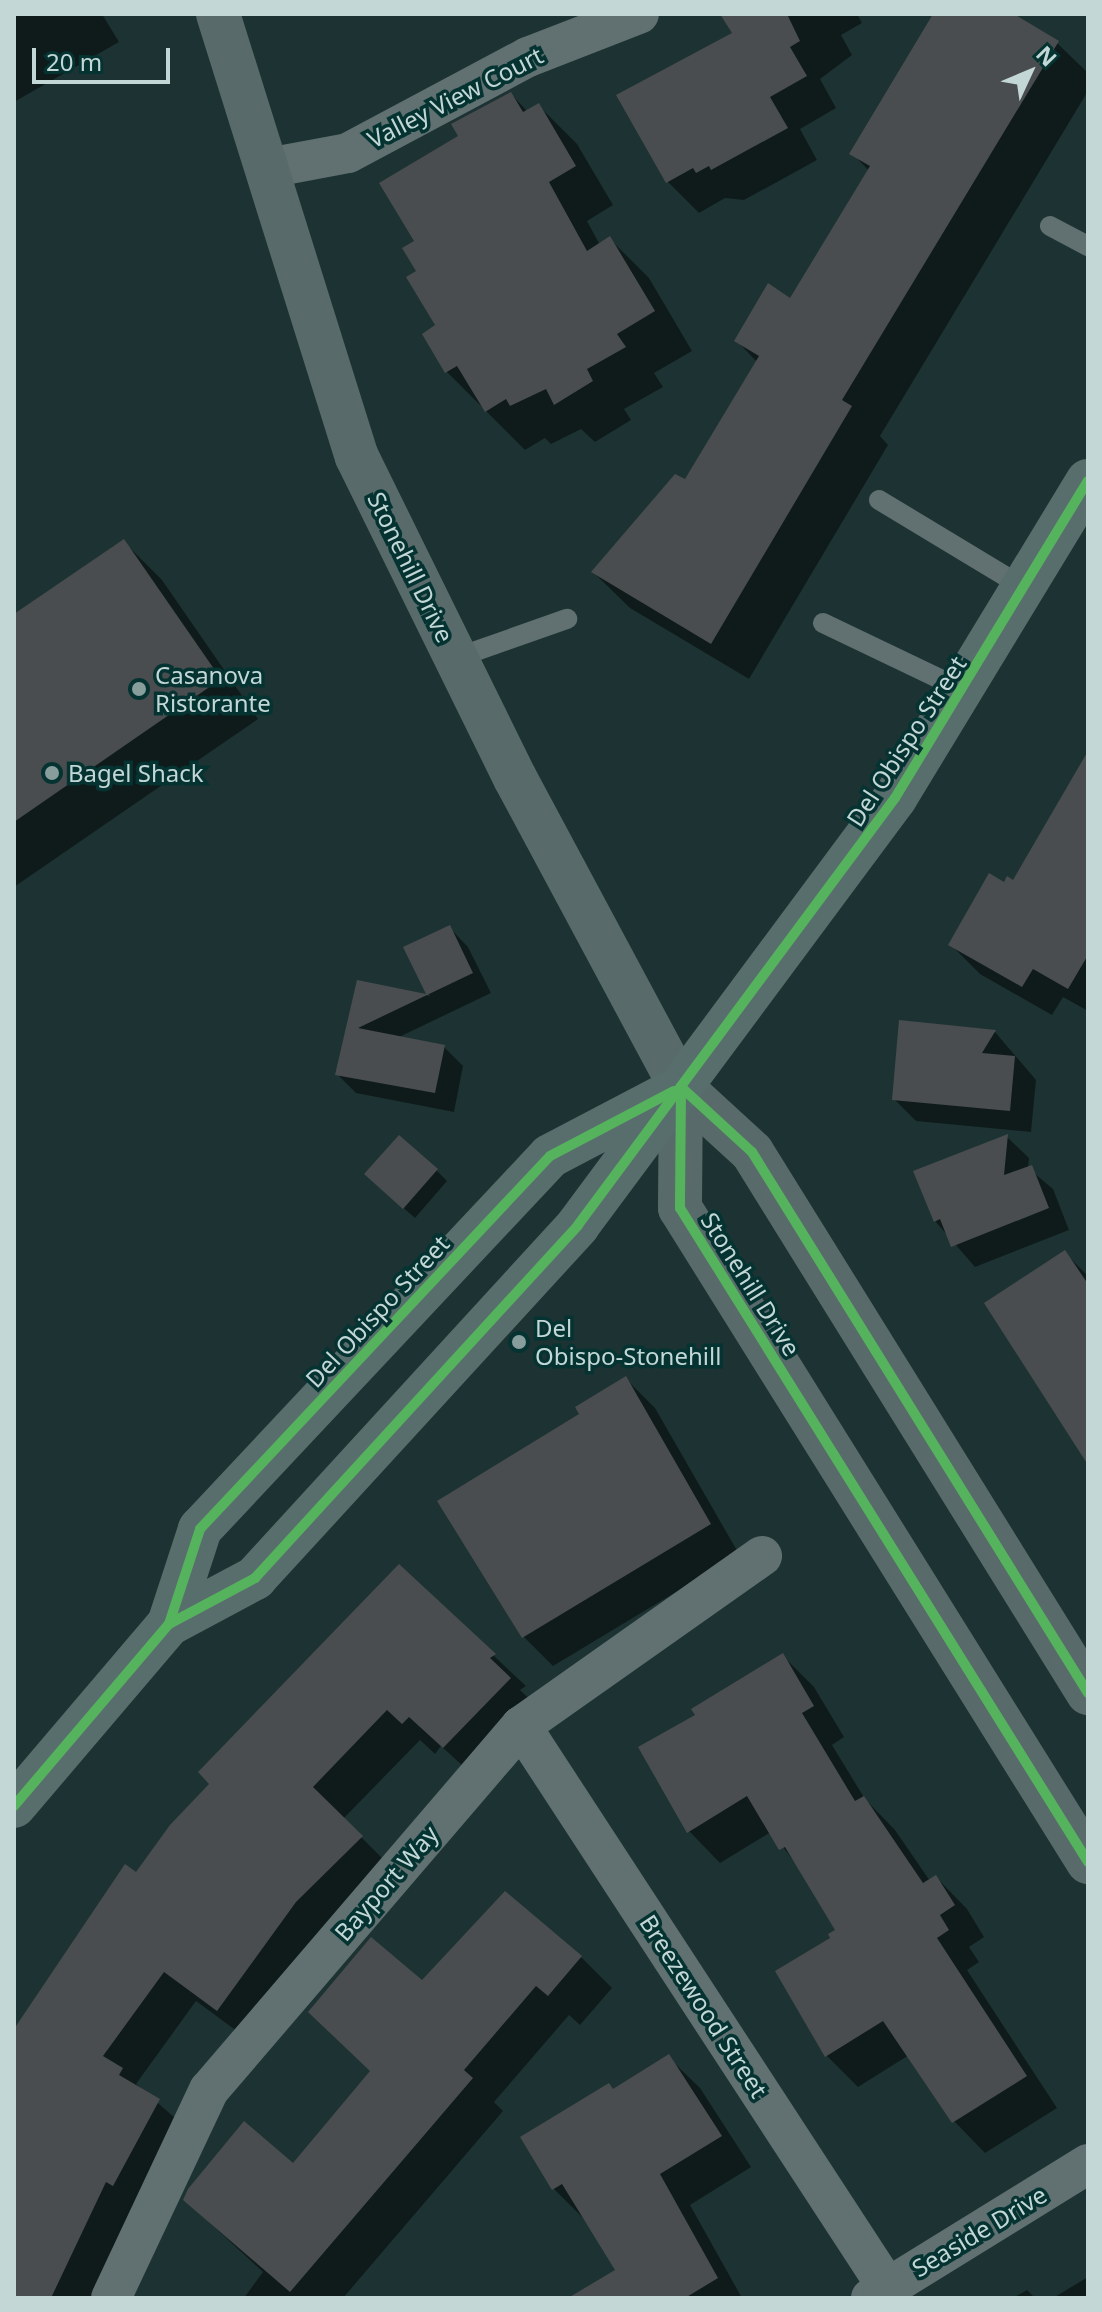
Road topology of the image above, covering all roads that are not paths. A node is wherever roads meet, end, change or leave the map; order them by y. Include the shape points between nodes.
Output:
1 (218, 14) edge
2 (639, 14) edge
3 (268, 168) junction
4 (1050, 226) dead end
5 (1088, 246) edge
6 (1088, 481) edge
7 (879, 500) dead end
8 (1025, 588) junction
9 (567, 619) dead end
10 (823, 623) dead end
11 (456, 658) junction
12 (965, 691) junction
13 (681, 1087) junction
14 (762, 1556) dead end
15 (169, 1624) junction
16 (1088, 1693) edge
17 (521, 1726) junction
18 (14, 1806) edge
19 (1088, 1862) edge
20 (1088, 2164) edge
21 (879, 2292) edge
22 (111, 2298) edge

1 - 3 main road, Stonehill Drive
2 - 3 street, Valley View Court via 528,57 348,153
3 - 11 main road, Stonehill Drive via 357,457
4 - 5 lane
6 - 8 main road, Del Obispo Street
7 - 8 lane
8 - 12 main road, Del Obispo Street
9 - 11 lane
10 - 12 lane
11 - 13 main road, Stonehill Drive
12 - 13 main road, Del Obispo Street via 825,897
13 - 15 main road, Del Obispo Street via 578,1225 255,1578
13 - 15 main road, Del Obispo Street via 550,1156 200,1529
13 - 16 main road, Stonehill Drive via 752,1152
13 - 19 main road, Stonehill Drive via 680,1208
14 - 17 street, Bayport Way
15 - 18 main road, Del Obispo Street
17 - 21 street, Breezewood Street
17 - 22 street, Bayport Way via 209,2090
20 - 21 street, Seaside Drive

